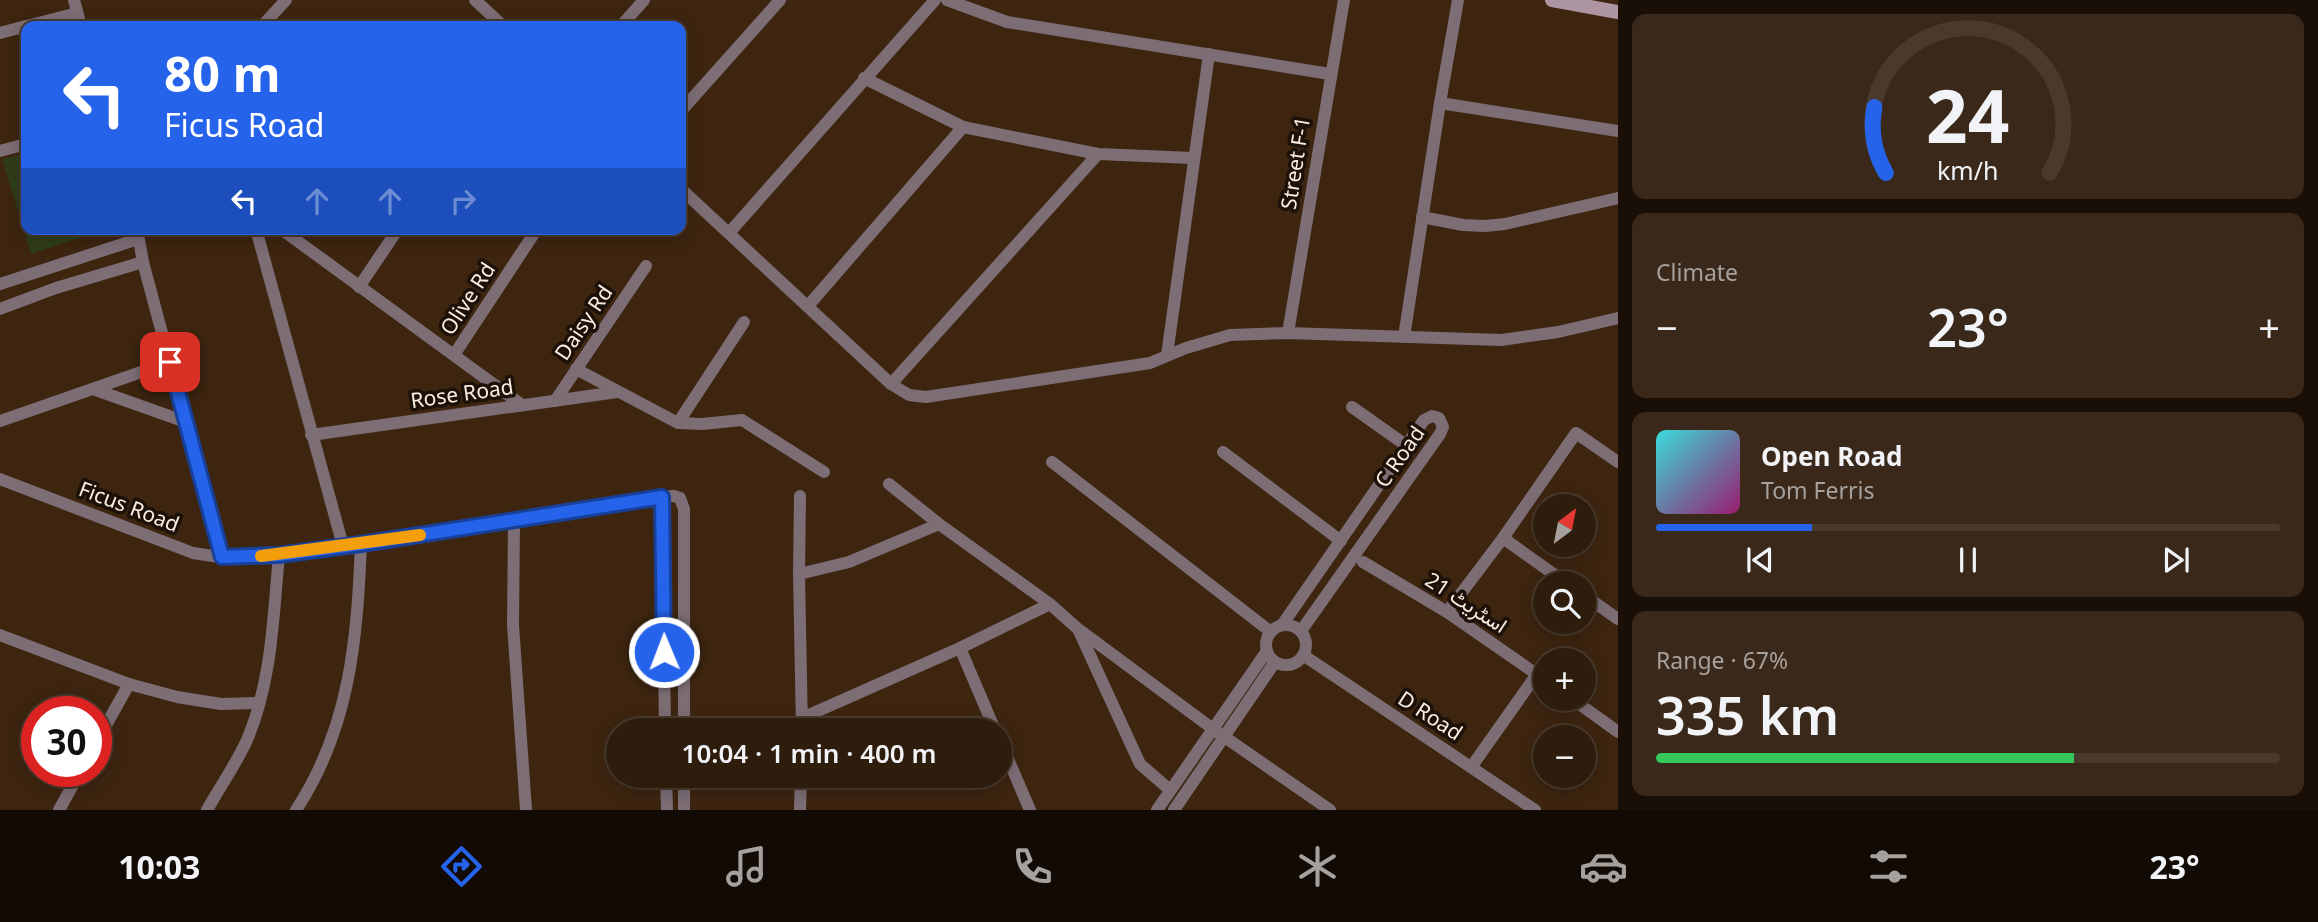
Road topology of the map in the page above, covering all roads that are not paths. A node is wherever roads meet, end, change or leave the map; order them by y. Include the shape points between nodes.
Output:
1 (286, 0) edge
2 (644, 0) edge
3 (780, 0) edge
4 (935, 0) edge
5 (947, 0) edge
6 (1344, 0) edge
7 (1458, 0) edge
8 (1552, 0) edge
9 (476, 1) edge
10 (78, 4) edge
11 (1618, 12) edge
12 (39, 21) edge
13 (267, 21) edge
14 (498, 21) edge
15 (625, 21) edge
16 (21, 28) edge
17 (0, 33) edge
18 (1209, 54) junction
19 (1330, 74) junction
20 (864, 78) junction
21 (1440, 103) junction
22 (686, 105) edge
23 (962, 127) junction
24 (1618, 131) edge
25 (21, 145) edge
26 (0, 151) edge
27 (1098, 153) junction
28 (1193, 158) junction
29 (686, 194) edge
30 (1618, 198) edge
31 (1422, 218) junction
32 (729, 233) junction
33 (134, 235) edge
34 (137, 235) edge
35 (258, 235) edge
36 (289, 235) edge
37 (394, 235) edge
38 (533, 235) edge
39 (144, 262) junction
40 (646, 266) dead end
41 (0, 284) edge
42 (359, 286) junction
43 (808, 306) junction
44 (0, 310) edge
45 (1618, 317) edge
46 (744, 322) dead end
47 (1288, 333) junction
48 (1404, 337) junction
49 (454, 355) junction
50 (1167, 355) junction
51 (170, 362) junction
52 (576, 369) junction
53 (891, 384) junction
54 (93, 388) junction
55 (617, 392) junction
56 (555, 401) junction
57 (522, 405) junction
58 (1352, 407) dead end
59 (0, 421) edge
60 (186, 422) junction
61 (678, 423) junction
62 (311, 435) junction
63 (1407, 446) junction
64 (1223, 452) dead end
65 (1052, 462) dead end
66 (1618, 462) edge
67 (824, 472) dead end
68 (0, 479) edge
69 (889, 484) dead end
70 (800, 496) dead end
71 (662, 497) junction
72 (514, 521) junction
73 (939, 524) junction
74 (1503, 538) junction
75 (1341, 541) junction
76 (361, 544) junction
77 (342, 546) junction
78 (279, 555) junction
79 (222, 557) junction
80 (1363, 562) dead end
81 (1549, 571) edge
82 (799, 574) junction
83 (1596, 603) edge
84 (1050, 604) junction
85 (1447, 612) junction
86 (1618, 619) edge
87 (1078, 629) junction
88 (1277, 629) junction
89 (1301, 631) junction
90 (1, 638) edge
91 (960, 648) junction
92 (1267, 651) junction
93 (1303, 655) junction
94 (1275, 662) junction
95 (1533, 671) edge
96 (129, 684) junction
97 (1533, 687) edge
98 (259, 703) junction
99 (1589, 711) edge
100 (112, 714) edge
101 (666, 718) edge
102 (684, 718) edge
103 (802, 718) edge
104 (814, 718) edge
105 (990, 718) edge
106 (1213, 729) junction
107 (1618, 732) edge
108 (1224, 737) junction
109 (1472, 766) junction
110 (1012, 768) edge
111 (72, 787) edge
112 (666, 788) edge
113 (684, 788) edge
114 (801, 788) edge
115 (1170, 790) junction
116 (59, 810) edge
117 (207, 810) edge
118 (296, 810) edge
119 (526, 810) edge
120 (667, 810) edge
121 (684, 810) edge
122 (800, 810) edge
123 (1030, 810) edge
124 (1157, 810) edge
125 (1174, 810) edge
126 (1330, 810) edge
127 (1535, 810) edge

1 - 13 street
2 - 15 street
3 - 22 street
4 - 20 street
5 - 18 street via 1007,22
6 - 19 street, Street F-1
7 - 21 street
8 - 11 street
9 - 14 street
10 - 12 street
16 - 17 street
18 - 19 street
18 - 28 street
19 - 47 street, Street F-1
20 - 23 street
20 - 32 street
21 - 24 street
21 - 31 street
23 - 27 street
23 - 43 street
25 - 26 street
27 - 28 street
27 - 53 street
28 - 50 street
29 - 32 street
30 - 31 street via 1505,224 1463,225
31 - 48 street
32 - 43 street
33 - 41 street
34 - 39 street
35 - 62 street
36 - 42 street
37 - 42 street
38 - 49 street, Olive Rd
39 - 44 street
39 - 51 street
40 - 52 street, Daisy Rd
42 - 49 street
43 - 53 street
45 - 48 street via 1501,340
46 - 61 street
47 - 48 street
47 - 50 street via 1230,335
49 - 57 street
50 - 53 street via 1150,363 926,397 909,395
51 - 54 street
51 - 60 street
52 - 55 street
52 - 56 street, Daisy Rd
54 - 59 street
54 - 60 street
55 - 56 street, Rose Road
55 - 61 street
56 - 57 street, Rose Road
57 - 62 street, Rose Road
58 - 63 street
60 - 79 street
61 - 67 street via 742,421
62 - 77 street
63 - 75 street, C Road
63 - 89 street, C Road via 1426,418 1441,420 1440,434
64 - 75 street
65 - 88 street
66 - 74 street via 1576,433
68 - 79 street, Ficus Road via 193,553
69 - 73 street
70 - 82 street
71 - 72 street, Ficus Road
71 - 101 street
71 - 102 street via 680,498 684,509
72 - 76 street, Ficus Road
72 - 119 street via 513,625
73 - 82 street via 849,562
73 - 84 street
74 - 81 street
74 - 85 street
75 - 88 street, C Road
76 - 77 street, Ficus Road
76 - 118 street via 348,690 331,745
77 - 78 street, Ficus Road
78 - 79 street, Ficus Road
78 - 98 street via 270,662
80 - 85 street, اسٹریٹ 21
82 - 103 street
83 - 86 street
84 - 87 street
84 - 91 street
85 - 95 street, اسٹریٹ 21
87 - 106 street
87 - 115 street via 1140,764
88 - 89 street via 1296,627
88 - 92 street via 1268,638
89 - 93 street via 1306,643
90 - 96 street
91 - 104 street
91 - 105 street
92 - 94 street
92 - 106 street
93 - 94 street via 1293,664
93 - 109 street, D Road
94 - 108 street
96 - 98 street via 221,704
96 - 100 street
97 - 109 street
98 - 117 street via 247,740
99 - 107 street
106 - 108 street
106 - 115 street
108 - 125 street
108 - 126 street
109 - 127 street, D Road
110 - 123 street
111 - 116 street
112 - 120 street
113 - 121 street
114 - 122 street
115 - 124 street

